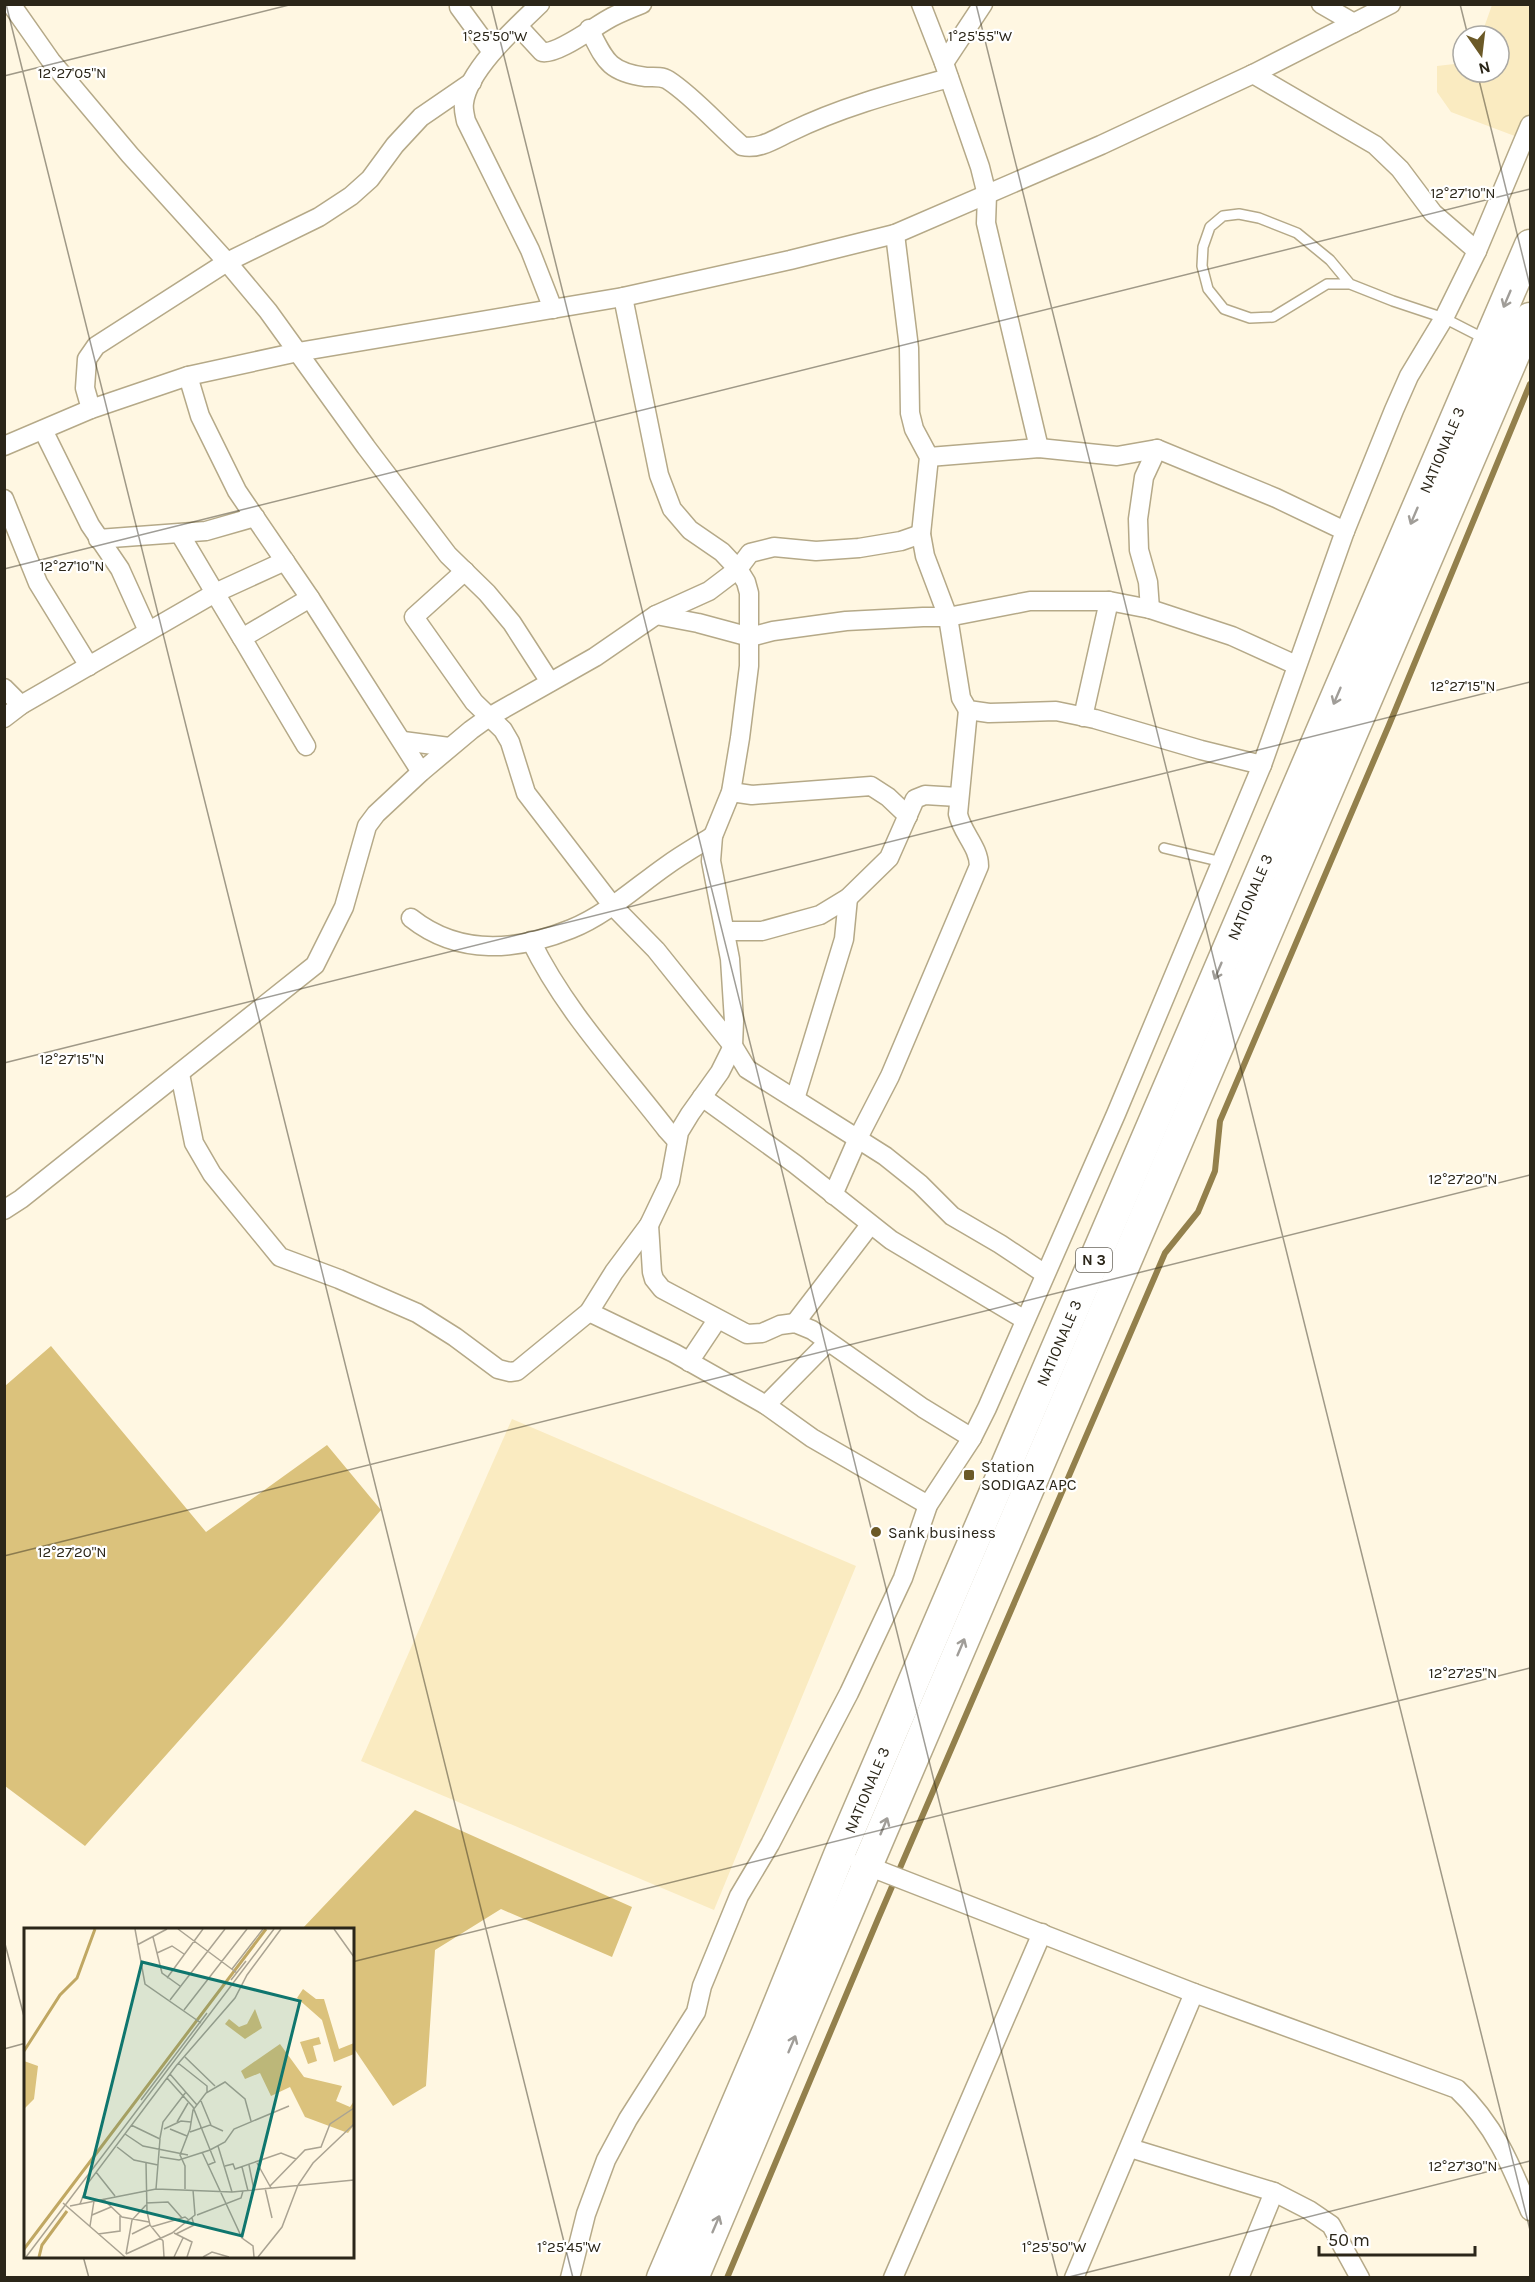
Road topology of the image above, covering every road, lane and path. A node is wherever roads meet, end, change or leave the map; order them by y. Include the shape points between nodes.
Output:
1 (11, 4) edge
2 (459, 4) edge
3 (540, 4) edge
4 (642, 4) edge
5 (921, 4) edge
6 (983, 4) edge
7 (1321, 4) edge
8 (1391, 4) edge
9 (1354, 23) junction
10 (518, 26) junction
11 (589, 29) junction
12 (492, 52) junction
13 (946, 71) junction
14 (1253, 74) junction
15 (472, 82) junction
16 (1530, 125) edge
17 (987, 195) junction
18 (895, 234) junction
19 (1530, 245) edge
20 (1477, 251) junction
21 (227, 262) junction
22 (1350, 284) junction
23 (623, 297) junction
24 (553, 309) junction
25 (1444, 318) junction
26 (1530, 318) edge
27 (1489, 341) junction
28 (298, 352) junction
29 (188, 376) junction
30 (92, 409) junction
31 (43, 430) junction
32 (4, 446) edge
33 (1039, 448) junction
34 (1157, 449) junction
35 (929, 458) junction
36 (4, 499) edge
37 (255, 517) junction
38 (1345, 531) junction
39 (180, 534) junction
40 (921, 534) junction
41 (135, 538) junction
42 (98, 539) junction
43 (285, 561) junction
44 (120, 569) junction
45 (738, 569) junction
46 (465, 571) junction
47 (215, 592) junction
48 (310, 598) junction
49 (1108, 601) junction
50 (1150, 609) junction
51 (656, 615) junction
52 (948, 618) junction
53 (148, 631) junction
54 (750, 637) junction
55 (242, 638) junction
56 (1296, 665) junction
57 (89, 666) junction
58 (550, 682) junction
59 (4, 688) edge
60 (21, 705) junction
61 (968, 710) junction
62 (489, 717) junction
63 (1083, 717) junction
64 (4, 718) edge
65 (403, 741) junction
66 (306, 746) dead end
67 (449, 747) junction
68 (1262, 765) junction
69 (421, 772) junction
70 (731, 792) junction
71 (958, 798) junction
72 (908, 816) junction
73 (712, 836) junction
74 (1164, 848) dead end
75 (1222, 862) junction
76 (848, 898) junction
77 (612, 905) junction
78 (411, 918) dead end
79 (726, 931) junction
80 (531, 941) junction
81 (733, 1046) junction
82 (180, 1074) junction
83 (702, 1097) junction
84 (795, 1099) junction
85 (858, 1138) junction
86 (677, 1141) junction
87 (833, 1195) junction
88 (4, 1210) edge
89 (649, 1225) junction
90 (870, 1225) junction
91 (1045, 1274) junction
92 (589, 1312) junction
93 (717, 1320) junction
94 (1025, 1320) junction
95 (795, 1323) junction
96 (828, 1342) junction
97 (689, 1362) junction
98 (766, 1405) junction
99 (972, 1438) junction
100 (928, 1505) junction
101 (839, 1855) junction
102 (867, 1866) junction
103 (1042, 1933) junction
104 (1194, 1993) junction
105 (1130, 2148) junction
106 (1274, 2192) junction
107 (1530, 2211) edge
108 (570, 2277) edge
109 (662, 2277) edge
110 (693, 2277) edge
111 (894, 2277) edge
112 (1074, 2277) edge
113 (1239, 2277) edge
114 (1360, 2277) edge

1 - 21 street via 51,61 122,146
2 - 12 street
3 - 10 street
4 - 11 street
5 - 13 street
6 - 13 street
7 - 9 street
8 - 9 street
9 - 14 street
10 - 11 street via 544,53 573,41
10 - 12 street
11 - 13 street via 607,62 633,75 665,78 742,146 749,147
12 - 15 street
13 - 17 street
14 - 17 street
14 - 20 street via 1375,145 1400,169 1433,213
15 - 21 street via 422,117 351,196 319,217
15 - 24 street via 464,105 466,121 530,250
16 - 20 street
17 - 18 street
17 - 33 street via 986,223
18 - 23 street
18 - 35 street via 909,348 910,413
19 -> 27 main road, NATIONALE 3 / N 3
20 - 25 street
21 - 28 street
21 - 30 street via 96,346 87,359 85,388
22 - 22 lane via 1330,260 1297,233 1259,218 1223,216 1210,227 1203,247 1202,266 1208,289 1224,309 1250,318 1273,317 1327,284
22 - 25 lane
23 - 24 street
23 - 45 street via 659,475 672,508 690,530 722,552
24 - 28 street
25 - 27 lane
25 - 38 street via 1409,376
102 -> 26 main road, NATIONALE 3 / N 3
27 -> 101 main road, NATIONALE 3 / N 3
28 - 29 street
28 - 46 street via 448,555
29 - 30 street
29 - 37 street via 200,416 237,491
30 - 31 street
31 - 32 street
31 - 42 street
33 - 34 street via 1117,456
33 - 35 street
34 - 38 street
34 - 50 street via 1144,477 1138,519 1139,550
35 - 40 street
36 - 57 street via 38,583
37 - 39 street
37 - 43 street
38 - 56 street
39 - 41 street
39 - 47 street
40 - 45 street via 859,548 762,548 750,553
40 - 52 street
41 - 42 street
41 - 44 street
42 - 44 street
43 - 47 street
43 - 48 street
44 - 53 street
45 - 51 street via 709,591
45 - 54 street via 749,593
46 - 58 street via 512,623
46 - 62 street via 414,617
47 - 53 street
47 - 55 street
48 - 55 street
48 - 65 street
49 - 50 street
49 - 52 street via 1030,601
49 - 63 street
50 - 56 street via 1232,636
51 - 54 street
51 - 58 street
52 - 54 street via 846,621
52 - 61 street via 961,698
53 - 57 street
54 - 70 street
55 - 66 street
56 - 68 street
57 - 60 street
58 - 62 street
59 - 60 street
60 - 64 street
61 - 63 street via 1056,711
61 - 71 street
62 - 67 street
62 - 77 street via 510,742 526,793
63 - 68 street
65 - 67 street
65 - 69 street
67 - 69 street
68 - 75 street
69 - 82 street via 367,826 344,907 315,965
70 - 72 street via 752,795 871,786
70 - 73 street
71 - 72 street via 920,796
71 - 85 street via 960,823 979,866 890,1076
72 - 76 street via 889,858
73 - 77 street
73 - 79 street via 711,861
74 - 75 lane
75 - 91 street
76 - 79 street via 820,915 762,931
76 - 84 street via 844,939
77 - 80 street via 573,928
77 - 81 street via 656,950
78 - 80 street via 437,935 481,947
79 - 81 street
80 - 86 street via 544,968 582,1022
81 - 83 street
81 - 84 street via 747,1069
82 - 88 street
82 - 92 street via 194,1143 212,1174 280,1257 417,1313 498,1369 510,1372 517,1371
83 - 86 street
83 - 87 street
84 - 85 street
85 - 87 street
85 - 91 street via 920,1184 952,1216
86 - 89 street via 670,1181
87 - 90 street
89 - 92 street
89 - 93 street via 654,1280 662,1289
90 - 94 street
90 - 95 street
91 - 94 street
92 - 97 street
93 - 95 street via 747,1334
93 - 97 street
94 - 99 street
95 - 96 street
96 - 98 street
96 - 99 street
97 - 98 street
98 - 100 street via 812,1438
99 - 100 street
100 - 108 street via 903,1578 849,1693 739,1896 702,1986 696,2012 606,2160 585,2214
101 - 102 street
101 - 109 main road, NATIONALE 3 / N 3
102 - 103 street
110 -> 102 main road, NATIONALE 3 / N 3
103 - 104 street
103 - 111 street
104 - 105 street
104 - 107 street via 1457,2089 1487,2122 1505,2151
105 - 106 street
105 - 112 street
106 - 113 street
106 - 114 street via 1331,2225

